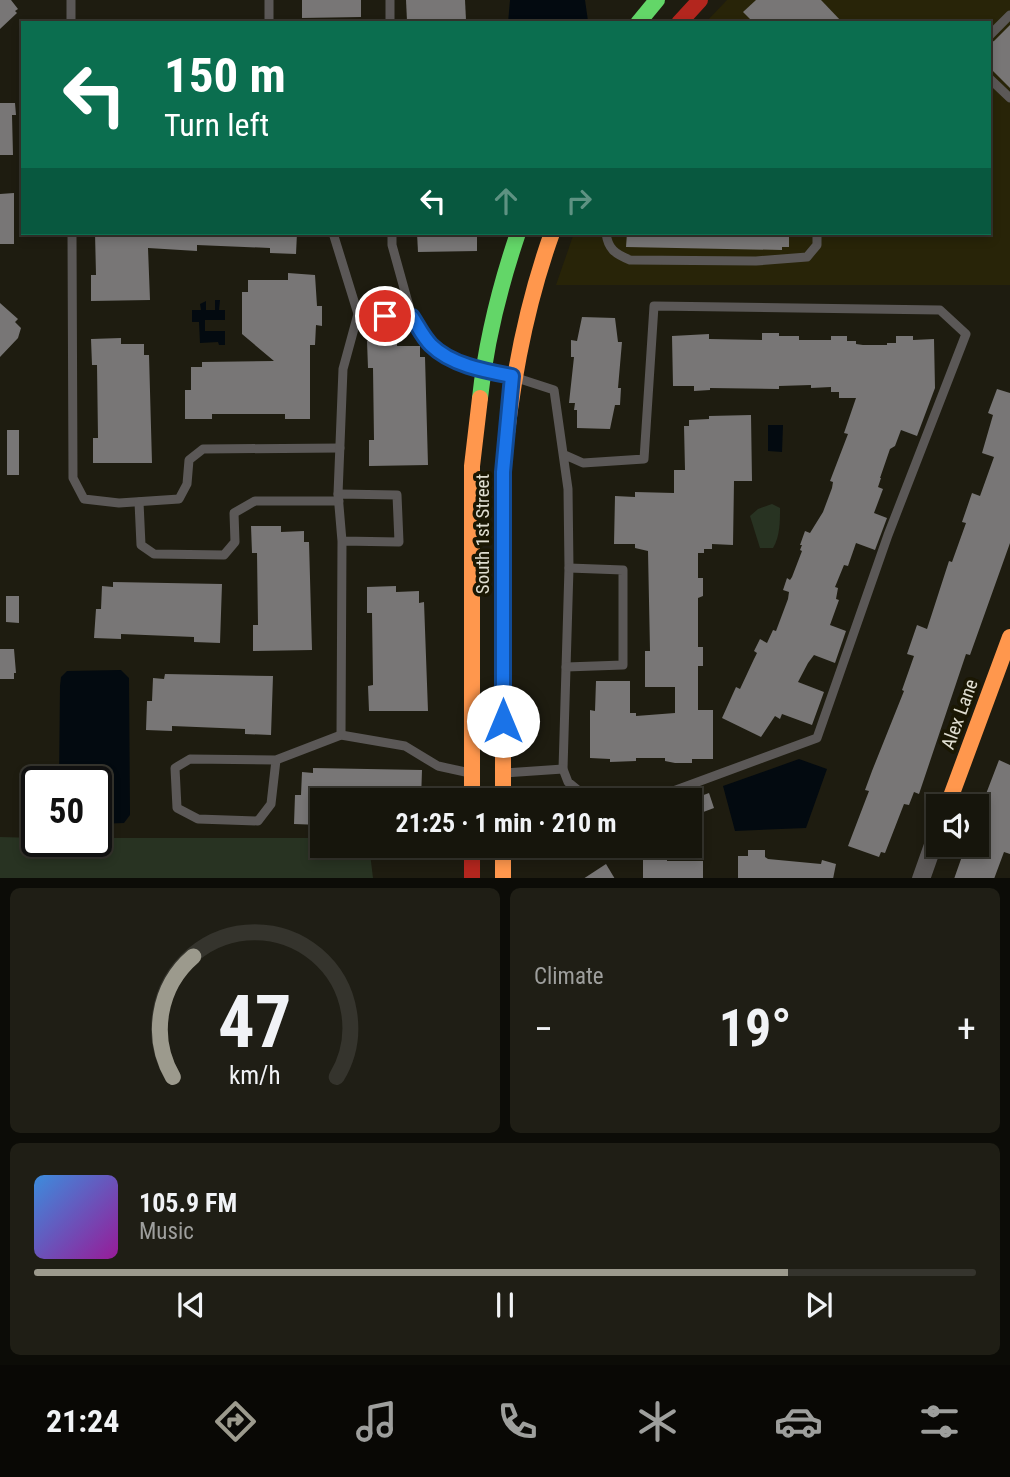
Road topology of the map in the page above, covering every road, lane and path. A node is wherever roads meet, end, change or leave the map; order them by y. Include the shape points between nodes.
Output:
1 (71, 0) edge
2 (269, 0) edge
3 (390, 0) edge
4 (700, 0) edge
5 (653, 1) edge
6 (1010, 15) edge
7 (71, 21) edge
8 (269, 21) edge
9 (390, 21) edge
10 (639, 21) edge
11 (662, 21) edge
12 (681, 21) edge
13 (991, 34) edge
14 (991, 80) edge
15 (1010, 98) edge
16 (72, 235) edge
17 (334, 235) edge
18 (392, 235) edge
19 (517, 235) edge
20 (551, 235) edge
21 (606, 235) edge
22 (817, 235) edge
23 (358, 314) junction
24 (412, 317) junction
25 (483, 371) junction
26 (512, 376) junction
27 (340, 448) junction
28 (565, 455) junction
29 (339, 497) junction
30 (139, 502) junction
31 (342, 541) junction
32 (569, 568) junction
33 (1010, 637) edge
34 (566, 667) junction
35 (341, 735) junction
36 (276, 760) junction
37 (564, 769) junction
38 (472, 773) junction
39 (503, 774) junction
40 (472, 788) edge
41 (503, 788) edge
42 (952, 794) edge
43 (928, 857) edge
44 (472, 858) edge
45 (503, 858) edge
46 (472, 878) edge
47 (503, 878) edge
48 (920, 878) edge

1 - 7 lane
2 - 8 lane
3 - 9 lane
4 - 12 main road
5 - 10 main road
5 - 11 main road
6 - 13 lane
14 - 15 lane
16 - 30 lane via 73,478 84,499
17 - 23 lane
18 - 24 lane
19 - 25 main road, South 1st Street
20 - 26 main road, South 1st Street
21 - 22 lane via 607,245 630,260 757,261 807,257 817,245
23 - 24 lane
23 - 27 lane via 343,369
24 - 25 lane via 431,345
25 - 26 main road
25 - 38 main road, South 1st Street via 472,467
26 - 28 lane via 554,390
26 - 39 main road, South 1st Street via 503,472
27 - 29 lane
27 - 30 lane via 203,449 189,460 187,484 179,499
28 - 32 lane
28 - 37 lane via 583,463 644,459 654,306 940,310 966,334 888,535 817,738 657,797 586,796 568,782
29 - 30 lane via 255,501 234,513 235,542 224,555 154,554 141,545
29 - 31 lane
29 - 31 lane via 397,495 399,542
31 - 35 lane
32 - 34 lane
32 - 34 lane via 623,570 623,665
33 - 42 main road, Alex Lane
34 - 37 lane
35 - 36 lane
35 - 38 lane via 405,746 438,766
36 - 36 lane via 190,760 175,768 177,808 198,819 258,821 271,804
37 - 39 lane
38 - 39 main road
38 - 40 main road, South 1st Street
39 - 41 main road, South 1st Street
43 - 48 street
44 - 46 main road
45 - 47 main road

